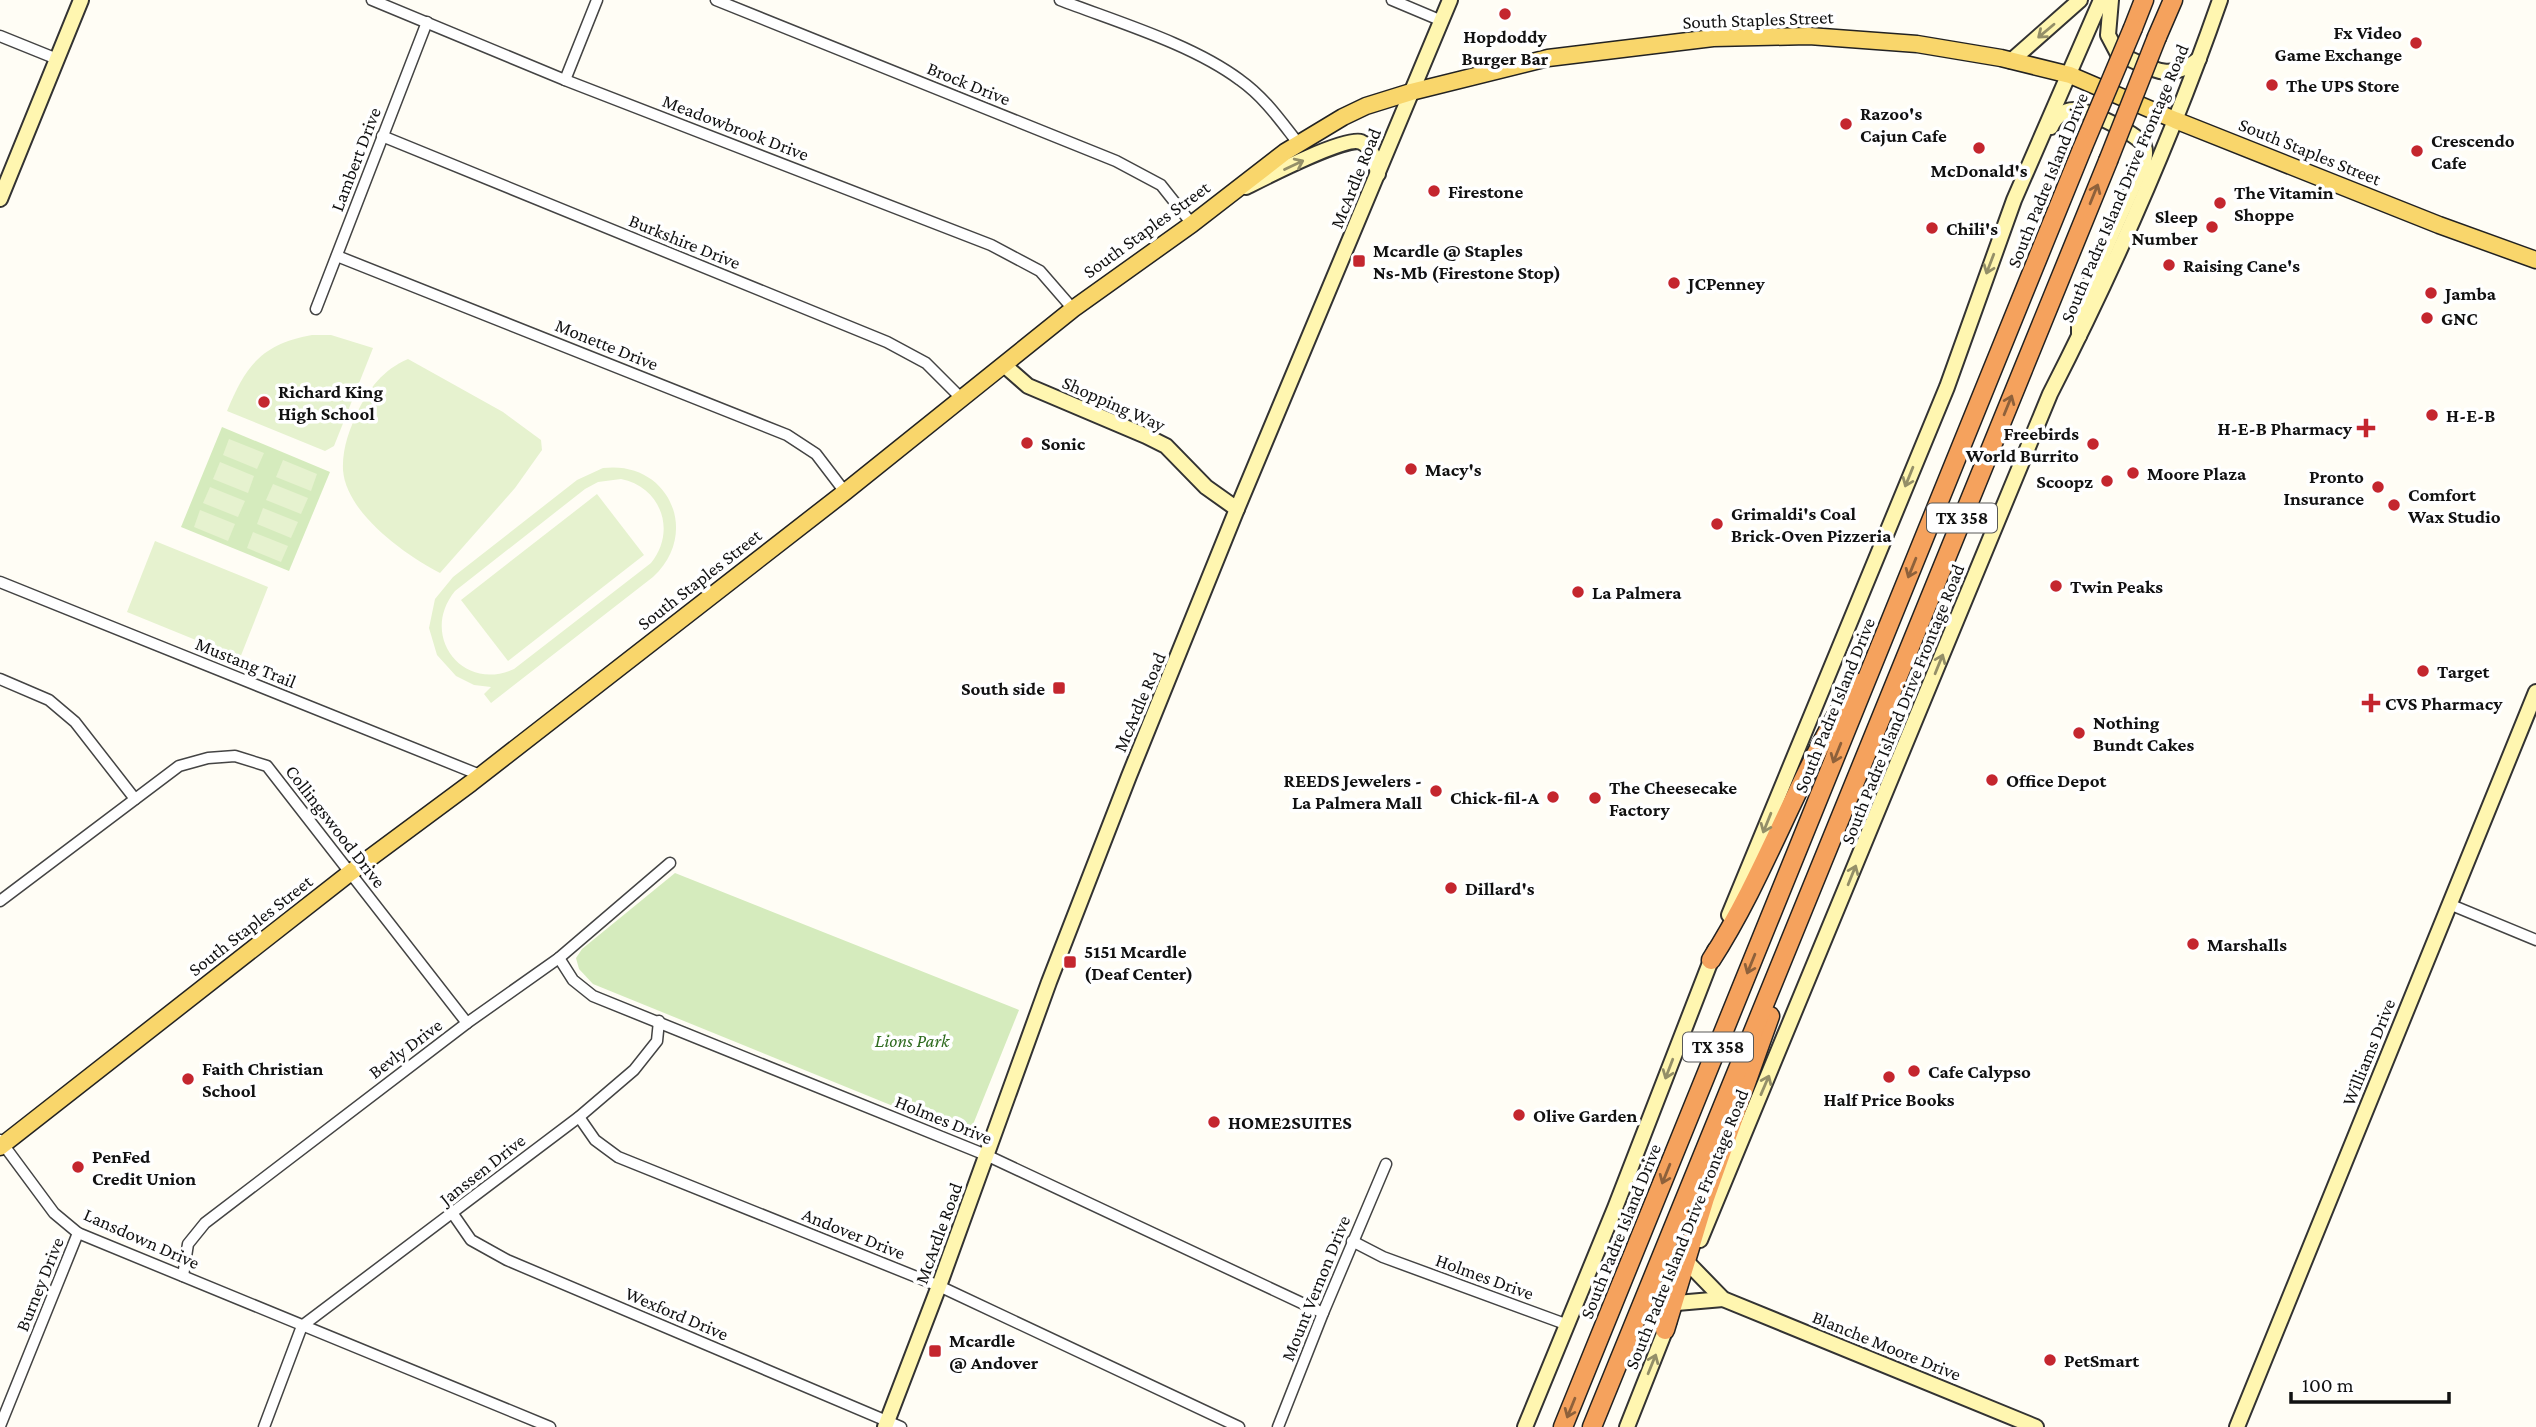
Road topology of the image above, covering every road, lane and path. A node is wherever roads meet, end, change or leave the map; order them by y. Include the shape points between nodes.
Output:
1 (81, 0) edge
2 (372, 0) edge
3 (597, 0) edge
4 (716, 0) edge
5 (1060, 0) edge
6 (1392, 0) edge
7 (1450, 0) edge
8 (2080, 0) edge
9 (2101, 0) edge
10 (2111, 0) edge
11 (2136, 0) edge
12 (2144, 0) edge
13 (2220, 0) edge
14 (2173, 4) edge
15 (1442, 20) junction
16 (427, 22) junction
17 (2133, 28) junction
18 (0, 36) edge
19 (57, 59) junction
20 (2199, 59) junction
21 (2011, 61) junction
22 (2070, 75) junction
23 (565, 80) junction
24 (1411, 92) junction
25 (2175, 120) junction
26 (382, 136) junction
27 (1298, 143) junction
28 (1378, 174) junction
29 (3, 182) edge
30 (1231, 193) junction
31 (0, 199) edge
32 (2014, 200) junction
33 (1192, 224) junction
34 (337, 256) junction
35 (2536, 260) edge
36 (316, 309) dead end
37 (1073, 309) junction
38 (2079, 337) junction
39 (1004, 365) junction
40 (962, 400) junction
41 (845, 492) junction
42 (1237, 509) junction
43 (0, 582) edge
44 (1872, 667) junction
45 (0, 678) edge
46 (2536, 692) edge
47 (480, 775) junction
48 (135, 799) junction
49 (670, 863) dead end
50 (351, 872) junction
51 (2, 895) edge
52 (2449, 904) junction
53 (2536, 940) edge
54 (1788, 942) junction
55 (559, 958) junction
56 (1711, 960) junction
57 (659, 1021) junction
58 (467, 1023) junction
59 (579, 1117) junction
60 (1, 1144) edge
61 (986, 1155) junction
62 (1386, 1164) dead end
63 (453, 1214) junction
64 (78, 1233) junction
65 (1352, 1241) junction
66 (1689, 1264) junction
67 (183, 1276) junction
68 (940, 1286) junction
69 (1723, 1299) junction
70 (1676, 1303) junction
71 (1323, 1313) junction
72 (1569, 1325) junction
73 (302, 1326) junction
74 (1665, 1330) junction
75 (891, 1425) edge
76 (0, 1426) edge
77 (264, 1427) edge
78 (550, 1427) edge
79 (1240, 1427) edge
80 (1279, 1427) edge
81 (1525, 1427) edge
82 (1563, 1427) edge
83 (1592, 1427) edge
84 (1627, 1427) edge
85 (2035, 1427) edge
86 (2237, 1427) edge

1 - 19 main road
2 - 16 street, Meadowbrook Drive
3 - 23 street
4 - 33 street, Brock Drive via 1116,161 1161,185
5 - 27 street via 1206,58 1269,106
6 - 15 street
7 - 15 main road, McArdle Road
8 -> 21 main road
9 - 22 main road
10 - 20 main road via 2108,34 2118,54 2165,73 2180,72
11 - 17 highway
12 - 17 highway, South Padre Island Drive / TX 358
13 - 20 main road, South Padre Island Drive Frontage Road
54 -> 14 highway, TX 358, bridge
15 - 24 main road, McArdle Road
16 - 23 street, Meadowbrook Drive
16 - 26 street, Lambert Drive
17 -> 44 highway, South Padre Island Drive / TX 358, bridge
18 - 19 street
19 - 29 main road
20 - 25 main road, South Padre Island Drive Frontage Road
21 - 22 main road, South Staples Street
21 - 24 main road, South Staples Street via 1942,47 1865,39 1713,38 1548,58
22 - 25 main road, South Staples Street
22 - 32 main road
23 - 37 street, Meadowbrook Drive via 991,245 1040,271
24 - 27 main road, South Staples Street via 1366,106
24 - 28 main road, McArdle Road
25 - 35 main road, South Staples Street
25 - 38 main road, South Padre Island Drive Frontage Road
26 - 34 street, Lambert Drive
26 - 40 street, Burkshire Drive via 887,342 926,363
27 - 30 main road, South Staples Street
30 -> 28 main road via 1354,140 1367,146
28 - 42 main road, McArdle Road
29 - 31 main road
30 - 33 main road, South Staples Street
32 - 38 main road via 2022,195 2054,120 2065,111 2078,110 2135,135 2144,145 2144,162 2079,308
32 -> 56 main road via 1947,387
33 - 37 main road, South Staples Street
34 - 36 street, Lambert Drive
34 - 41 street, Monette Drive via 787,435 816,454
37 - 39 main road, South Staples Street
66 -> 38 main road, South Padre Island Drive Frontage Road via 2050,394
39 - 40 main road, South Staples Street
39 - 42 main road, Shopping Way via 1028,386 1166,446 1206,487
40 - 41 main road, South Staples Street
41 - 47 main road, South Staples Street
42 - 61 main road, McArdle Road via 1049,982
43 - 47 street, Mustang Trail
44 - 56 highway via 1848,696 1735,922
44 -> 82 highway, South Padre Island Drive / TX 358
45 - 48 street via 49,700 75,722
46 - 52 main road, Williams Drive
47 - 50 main road, South Staples Street
48 - 50 street, Collingswood Drive via 178,766 208,758 235,756 267,766
48 - 51 street, Collingswood Drive
49 - 55 street, Bevly Drive
50 - 58 street, Collingswood Drive
50 - 60 main road, South Staples Street
52 - 53 street
52 - 86 main road, Williams Drive
54 - 74 highway via 1775,1002 1705,1198
54 - 83 highway, TX 358
55 - 57 street, Holmes Drive via 573,980 593,996
55 - 58 street, Bevly Drive
56 -> 72 main road
57 - 59 street, Janssen Drive via 657,1041 640,1063
57 - 61 street, Holmes Drive
58 - 67 street, Bevly Drive via 205,1223 188,1244
59 - 63 street, Janssen Drive
59 - 68 street, Andover Drive via 595,1140 618,1157
60 - 64 street, Lansdown Drive via 54,1213
61 - 68 main road, McArdle Road
61 - 71 street, Holmes Drive
62 - 65 street, Mount Vernon Drive
63 - 73 street, Janssen Drive
63 - 75 street, Wexford Drive via 471,1240 507,1260
64 - 67 street, Lansdown Drive
64 - 76 street, Burney Drive
65 - 71 street, Mount Vernon Drive
65 - 72 street, Holmes Drive via 1383,1257
66 - 69 main road, Blanche Moore Drive
66 - 70 main road, South Padre Island Drive Frontage Road
67 - 73 street, Lansdown Drive
68 - 75 main road, McArdle Road
68 - 79 street, Andover Drive
69 - 70 main road, Blanche Moore Drive
69 - 85 main road, Blanche Moore Drive
70 - 74 main road, South Padre Island Drive Frontage Road
71 - 80 street, Mount Vernon Drive
72 - 81 main road
73 - 77 street
73 - 78 street, Lansdown Drive
84 -> 74 main road, South Padre Island Drive Frontage Road

